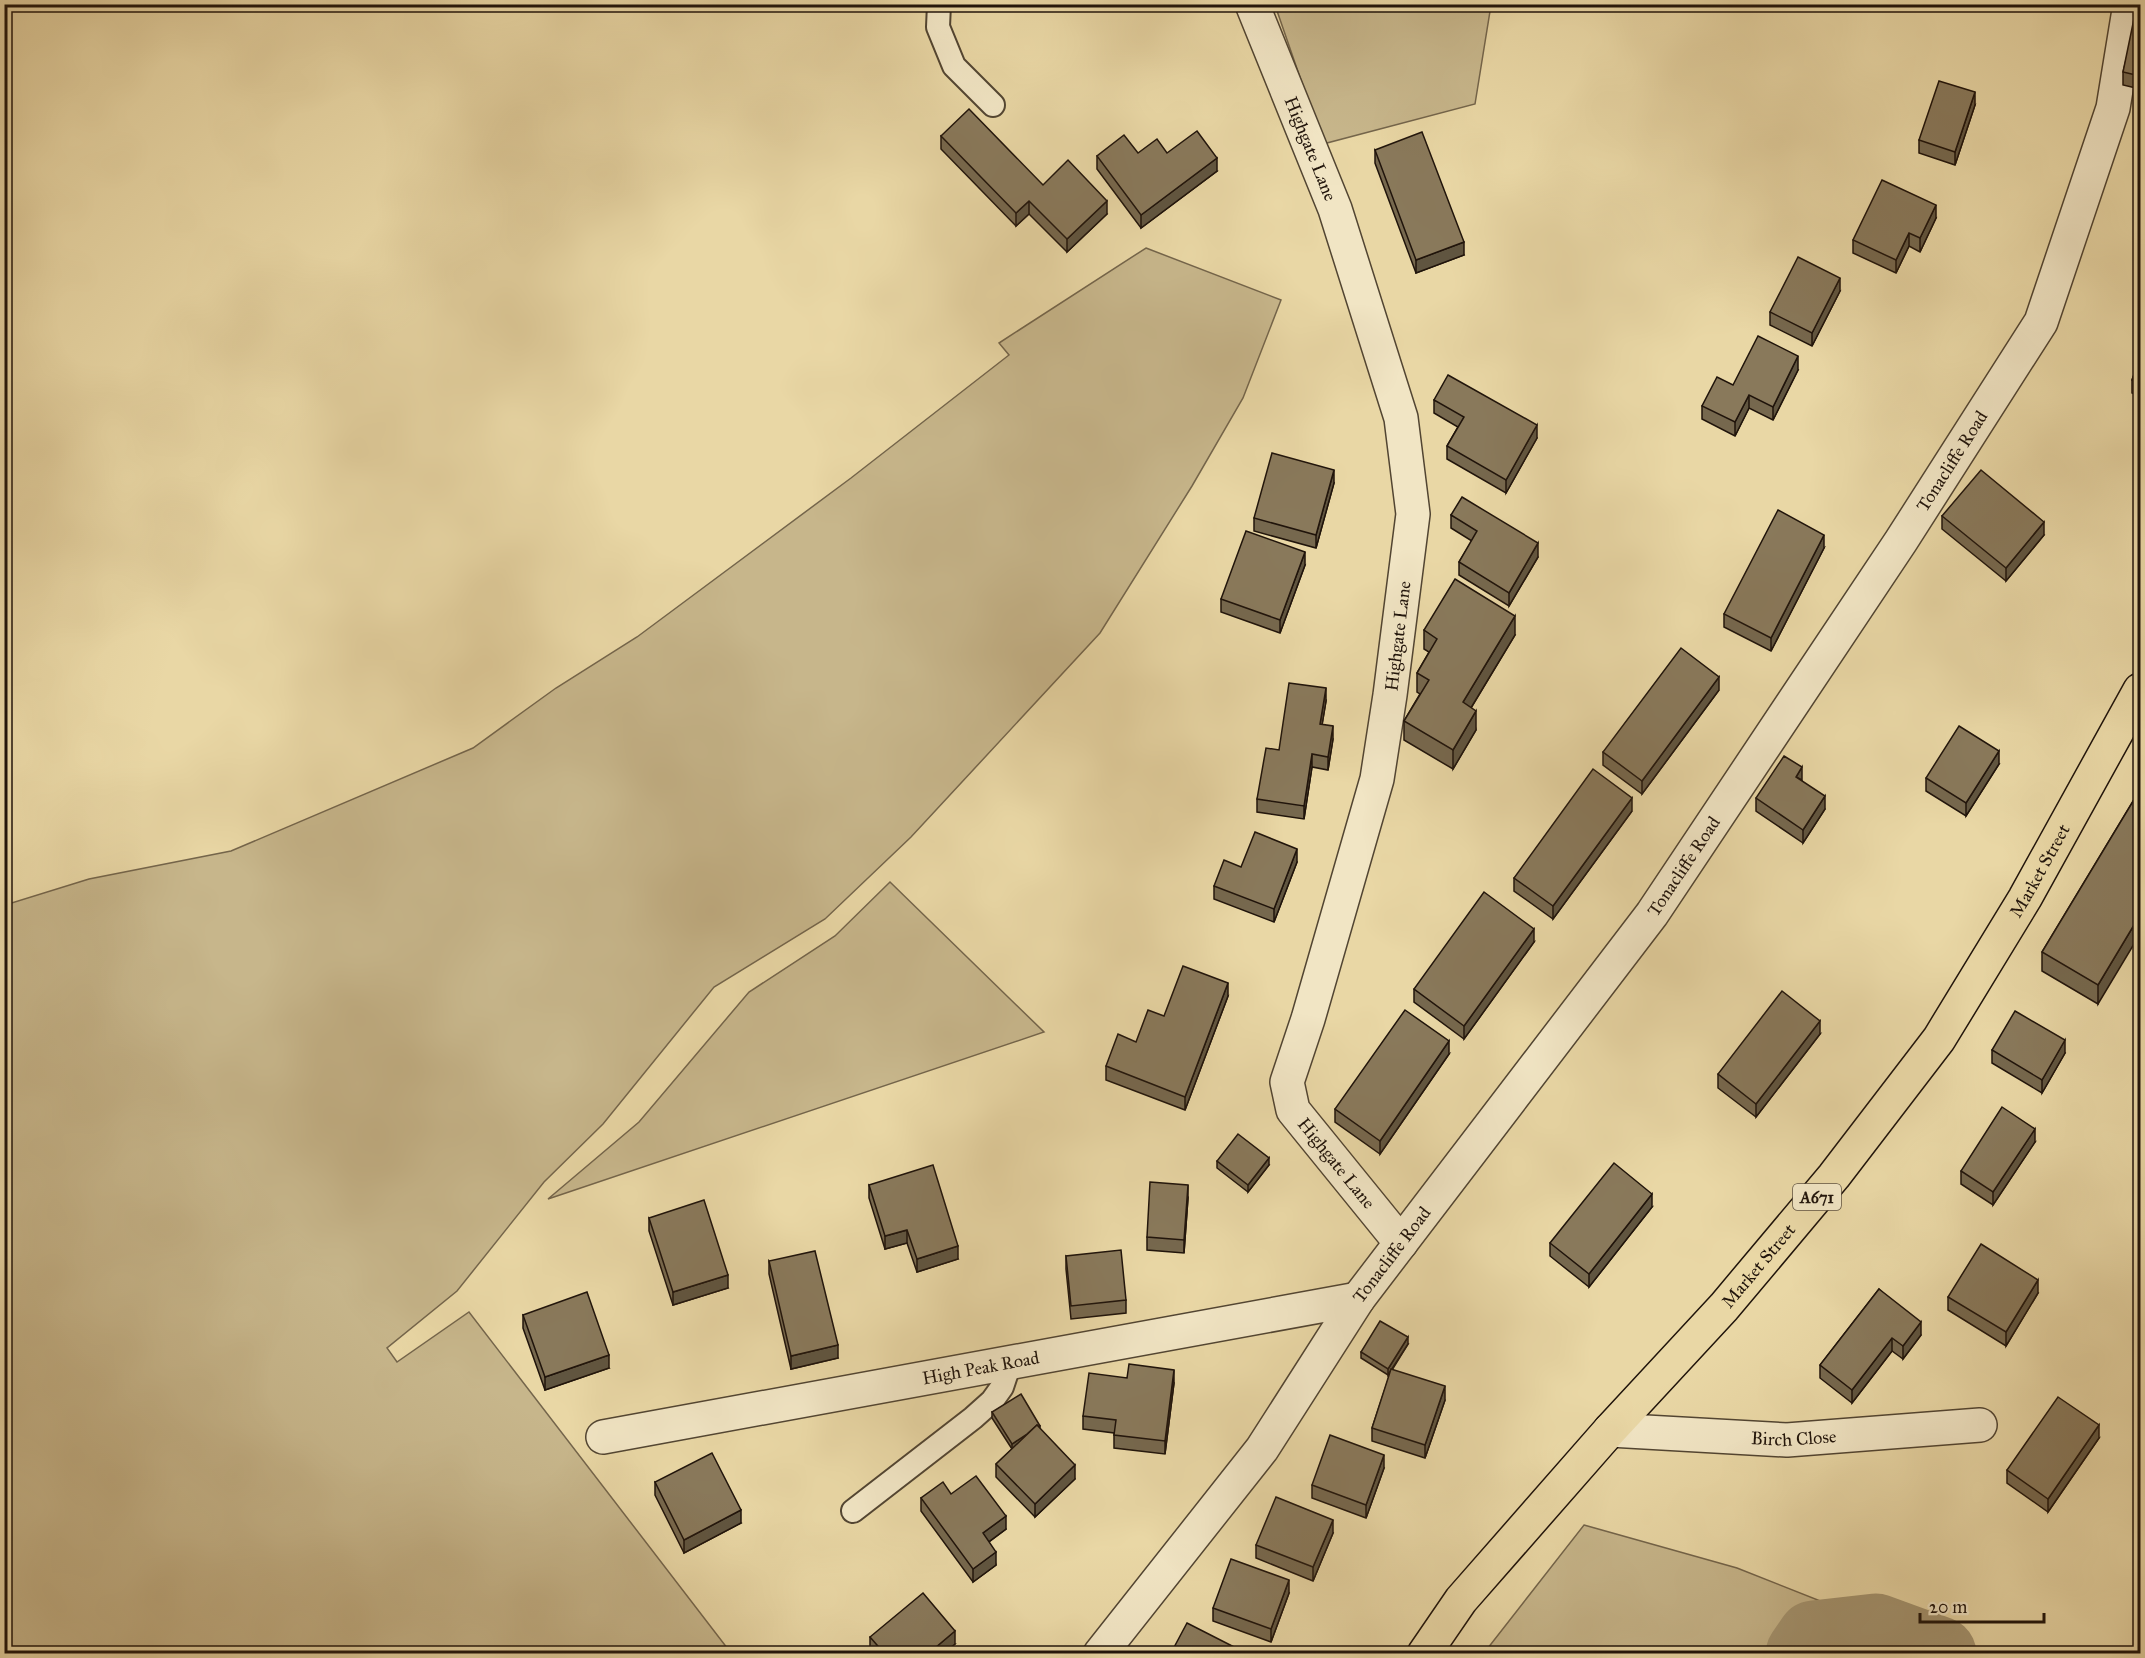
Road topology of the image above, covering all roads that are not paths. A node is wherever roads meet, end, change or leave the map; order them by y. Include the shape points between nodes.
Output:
1 (939, 4) edge
2 (1252, 4) edge
3 (2130, 4) edge
4 (993, 105) dead end
5 (2140, 690) edge
6 (1401, 1243) junction
7 (1358, 1299) junction
8 (1006, 1363) junction
9 (1980, 1425) dead end
10 (1610, 1430) junction
11 (603, 1437) dead end
12 (853, 1511) dead end
13 (1100, 1653) edge
14 (1424, 1653) edge

1 - 4 lane via 938,27 954,66
2 - 6 street, Highgate Lane via 1335,209 1401,418 1413,514 1377,779 1287,1082 1293,1110
3 - 6 street, Tonacliffe Road via 2114,108 2041,322 1901,541 1652,914
5 - 10 main road, Market Street / A671 via 2025,898 1939,1039 1834,1176 1724,1307
6 - 7 street, Tonacliffe Road
7 - 8 street, High Peak Road
7 - 13 street, Tonacliffe Road via 1262,1449
8 - 11 street, High Peak Road
8 - 12 lane via 1006,1376 993,1401
9 - 10 street, Birch Close via 1787,1440
10 - 14 main road, Market Street / A671 via 1461,1600

